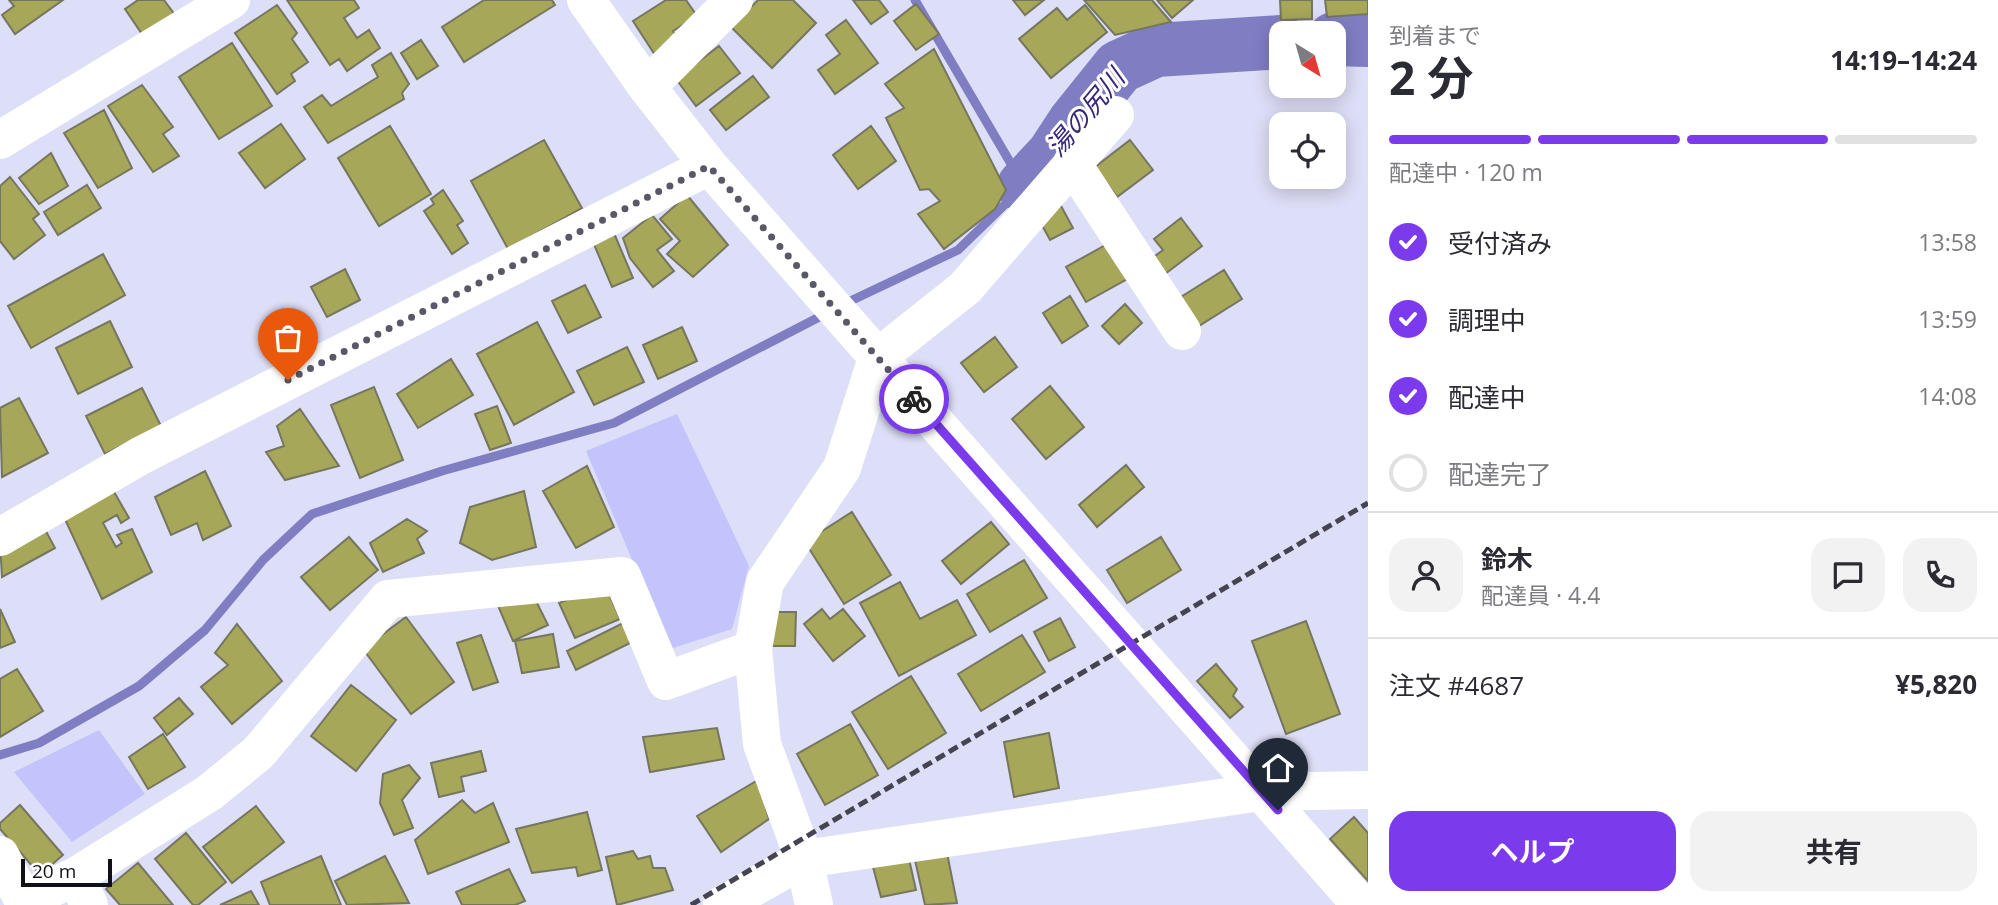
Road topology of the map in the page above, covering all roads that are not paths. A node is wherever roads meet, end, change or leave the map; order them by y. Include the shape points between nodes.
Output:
1 (231, 0) edge
2 (586, 0) edge
3 (734, 0) edge
4 (647, 87) junction
5 (1115, 115) dead end
6 (0, 140) edge
7 (1072, 163) junction
8 (709, 166) junction
9 (1182, 331) dead end
10 (877, 358) junction
11 (0, 537) edge
12 (753, 649) junction
13 (1368, 790) edge
14 (1261, 792) junction
15 (0, 856) edge
16 (804, 859) junction
17 (82, 890) edge
18 (722, 905) edge
19 (814, 905) edge
20 (1361, 905) edge

1 - 6 street
2 - 4 street
3 - 4 street
4 - 8 street
5 - 7 street
7 - 9 street
7 - 10 street via 965,288
8 - 10 street
8 - 11 street via 140,456
10 - 12 street via 842,468 765,582
10 - 14 street
12 - 16 street via 762,744
12 - 17 street via 666,681 622,576 388,599 258,753
13 - 14 street
14 - 16 street
14 - 20 street
15 - 17 street via 24,902
16 - 18 street
16 - 19 street

